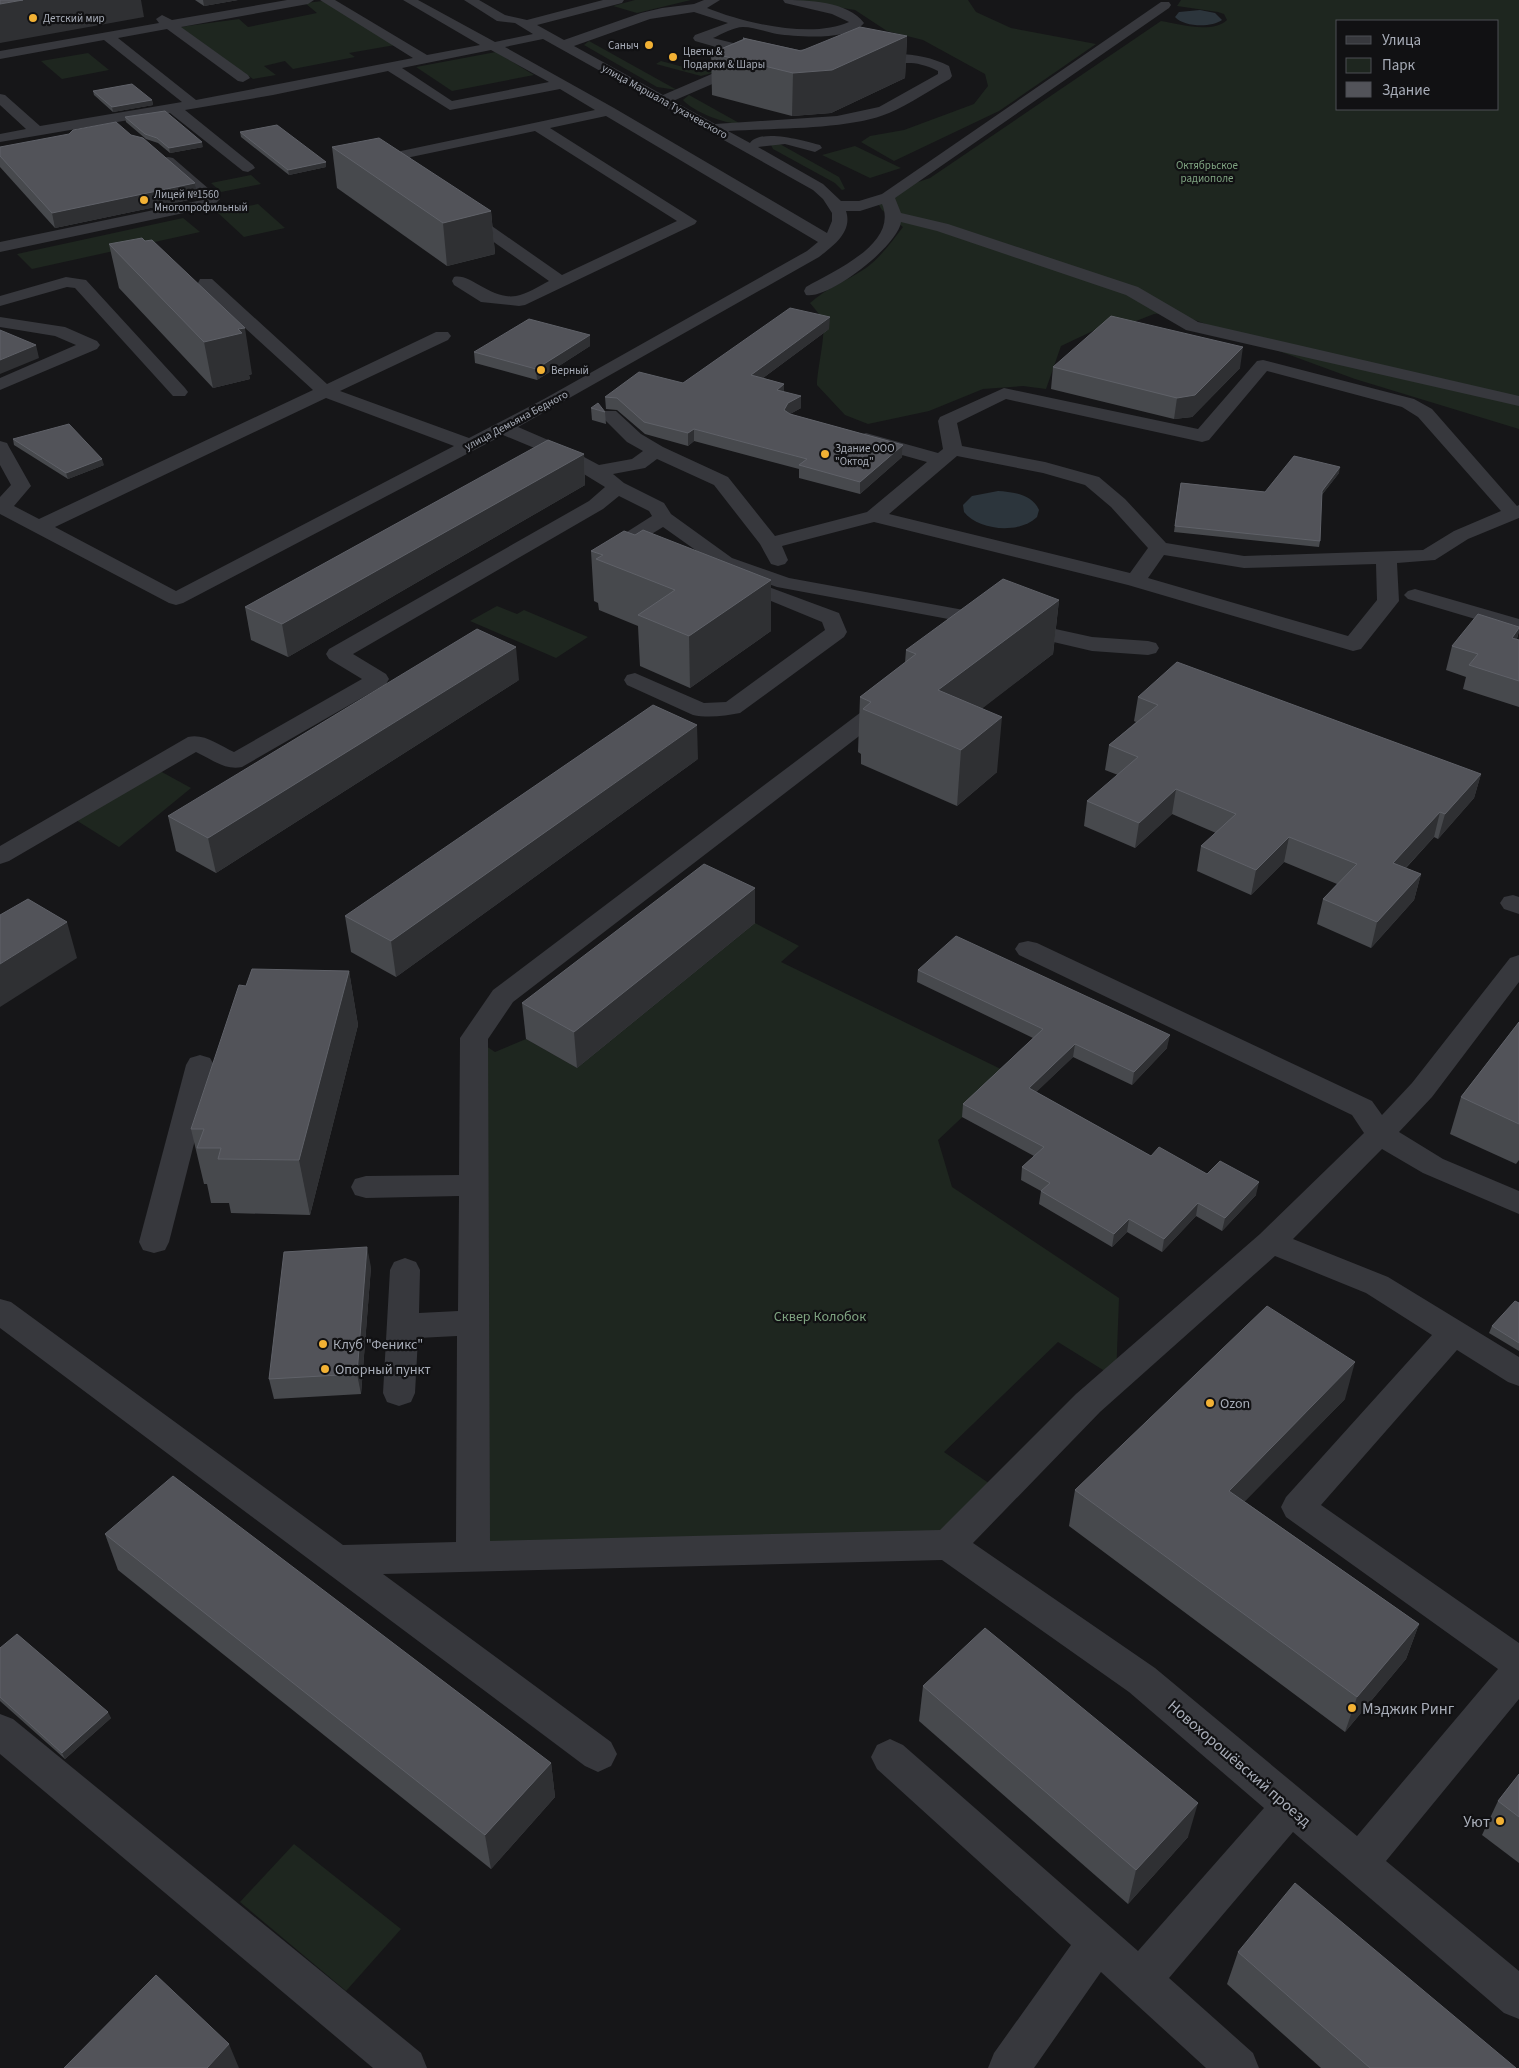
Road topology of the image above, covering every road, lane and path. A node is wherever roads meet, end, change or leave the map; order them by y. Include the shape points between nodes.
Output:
1 (254, 0) edge
2 (308, 0) edge
3 (326, 0) edge
4 (409, 0) edge
5 (470, 0) edge
6 (618, 0) edge
7 (714, 0) edge
8 (789, 0) edge
9 (288, 2) edge
10 (1165, 5) dead end
11 (696, 8) junction
12 (164, 21) junction
13 (743, 22) junction
14 (526, 24) junction
15 (546, 35) junction
16 (107, 36) junction
17 (0, 45) edge
18 (564, 45) junction
19 (494, 46) junction
20 (0, 55) edge
21 (425, 60) junction
22 (855, 63) dead end
23 (391, 67) junction
24 (733, 70) junction
25 (759, 77) edge
26 (243, 78) dead end
27 (562, 84) junction
28 (0, 98) edge
29 (664, 100) junction
30 (194, 105) junction
31 (174, 108) junction
32 (609, 111) junction
33 (112, 118) junction
34 (538, 126) junction
35 (712, 128) junction
36 (36, 132) junction
37 (126, 132) edge
38 (0, 138) edge
39 (743, 144) junction
40 (815, 148) edge
41 (159, 154) edge
42 (248, 168) dead end
43 (421, 182) edge
44 (887, 197) junction
45 (451, 204) edge
46 (839, 214) junction
47 (894, 216) junction
48 (830, 242) junction
49 (0, 247) edge
50 (460, 281) edge
51 (561, 282) junction
52 (206, 283) dead end
53 (812, 291) dead end
54 (0, 301) edge
55 (0, 322) edge
56 (442, 336) dead end
57 (0, 385) edge
58 (324, 391) junction
59 (179, 392) dead end
60 (1519, 401) edge
61 (609, 415) edge
62 (502, 428) junction
63 (845, 433) edge
64 (470, 445) junction
65 (0, 447) edge
66 (656, 451) junction
67 (947, 455) junction
68 (599, 471) junction
69 (617, 487) junction
70 (2, 506) edge
71 (1516, 511) edge
72 (874, 516) junction
73 (663, 518) junction
74 (40, 526) junction
75 (770, 543) junction
76 (1159, 548) junction
77 (669, 555) edge
78 (1386, 556) junction
79 (696, 566) edge
80 (1135, 581) junction
81 (784, 583) junction
82 (1415, 595) dead end
83 (995, 622) junction
84 (1519, 626) edge
85 (976, 636) edge
86 (1148, 648) dead end
87 (635, 680) dead end
88 (909, 687) edge
89 (0, 856) edge
90 (1028, 949) dead end
91 (1519, 964) edge
92 (200, 1065) dead end
93 (1380, 1134) junction
94 (474, 1185) junction
95 (366, 1187) dead end
96 (1519, 1203) edge
97 (154, 1242) dead end
98 (1271, 1242) junction
99 (405, 1270) dead end
100 (0, 1311) edge
101 (474, 1323) junction
102 (402, 1326) junction
103 (1454, 1333) junction
104 (1519, 1373) edge
105 (399, 1393) dead end
106 (948, 1545) junction
107 (474, 1558) junction
108 (338, 1560) junction
109 (1519, 1664) edge
110 (1519, 1671) edge
111 (0, 1731) edge
112 (598, 1754) dead end
113 (890, 1757) dead end
114 (1290, 1807) junction
115 (1359, 1864) junction
116 (1098, 1942) junction
117 (1140, 1980) junction
118 (1519, 1998) edge
119 (406, 2068) edge
120 (1009, 2068) edge
121 (1238, 2068) edge

1 - 12 street
2 - 9 street
3 - 21 street
4 - 19 street
5 - 14 street, улица Маршала Тухачевского via 502,18
6 - 14 street
7 - 11 street
8 - 13 street via 840,12 858,23 839,32 821,34 788,32
9 - 12 street
10 - 44 street
11 - 13 street
11 - 18 street via 686,7 643,17
12 - 16 street
12 - 17 street
12 - 26 street
13 - 24 street via 700,38 759,56
14 - 15 street, улица Маршала Тухачевского
15 - 18 street, улица Маршала Тухачевского
15 - 19 street
16 - 20 street
16 - 30 street
18 - 29 street, улица Маршала Тухачевского
19 - 21 street
19 - 27 street
21 - 23 street
22 - 35 street via 910,57 932,62 944,69 945,76 884,110 865,116
23 - 27 street via 450,106
23 - 30 street
24 - 25 street
24 - 29 street
27 - 32 street
28 - 36 street
29 - 35 street, улица Маршала Тухачевского
30 - 31 street
31 - 33 street
31 - 42 street
32 - 34 street
32 - 48 street
33 - 36 street
33 - 37 street
34 - 43 street via 406,154 393,163
34 - 51 street via 689,221
35 - 39 street, улица Маршала Тухачевского
36 - 38 street
39 - 40 street via 785,140
39 - 46 street, улица Маршала Тухачевского via 818,187 833,198
41 - 49 street via 212,199 207,204
44 - 46 street
44 - 47 street
45 - 51 street
46 - 48 street via 838,232
47 - 53 street via 887,240 865,260
47 - 60 street via 942,227 1132,291 1192,326
48 - 62 street, улица Демьяна Бедного via 643,352
50 - 51 street via 487,298 519,301
52 - 58 street
54 - 59 street via 66,282 80,284
55 - 57 street via 59,330 91,344
56 - 58 street
58 - 64 street
58 - 74 street
61 - 66 street via 634,438
62 - 64 street, улица Демьяна Бедного
62 - 68 street
63 - 67 street
64 - 74 street, улица Демьяна Бедного via 176,599
65 - 70 street via 21,486
66 - 68 street via 638,464
66 - 75 street via 721,481
67 - 71 street via 947,421 1004,393 1202,436 1263,365 1408,403 1425,413
67 - 72 street
67 - 76 street via 1045,468 1092,481 1118,503
68 - 69 street
69 - 73 street via 657,507
69 - 89 street via 596,505 338,654 378,679 234,762 196,742
70 - 74 street
71 - 78 street via 1461,535 1428,556
72 - 75 street
72 - 80 street
73 - 77 street via 629,539
73 - 81 street via 725,562
75 - 81 street
76 - 78 street via 1244,562
76 - 80 street
78 - 80 street via 1388,601 1353,644
79 - 87 street via 831,618 836,632 732,708 701,710
81 - 83 street
82 - 84 street
83 - 85 street
83 - 86 street via 1092,644
88 - 94 street via 503,996 474,1038
90 - 93 street via 1362,1108
91 - 93 street via 1422,1090
92 - 97 street
93 - 96 street via 1433,1166
93 - 98 street
94 - 95 street
94 - 101 street
98 - 103 street via 1377,1285
98 - 106 street via 1088,1403
99 - 102 street
100 - 108 street
101 - 102 street
101 - 107 street
102 - 105 street
103 - 104 street
103 - 109 street via 1298,1507
106 - 107 street
106 - 114 street, Новохорошёвский проезд via 1142,1680
107 - 108 street
108 - 112 street
110 - 115 street
111 - 119 street
113 - 116 street
114 - 115 street, Новохорошёвский проезд
114 - 117 street
115 - 118 street, Новохорошёвский проезд
116 - 117 street
116 - 120 street
117 - 121 street

